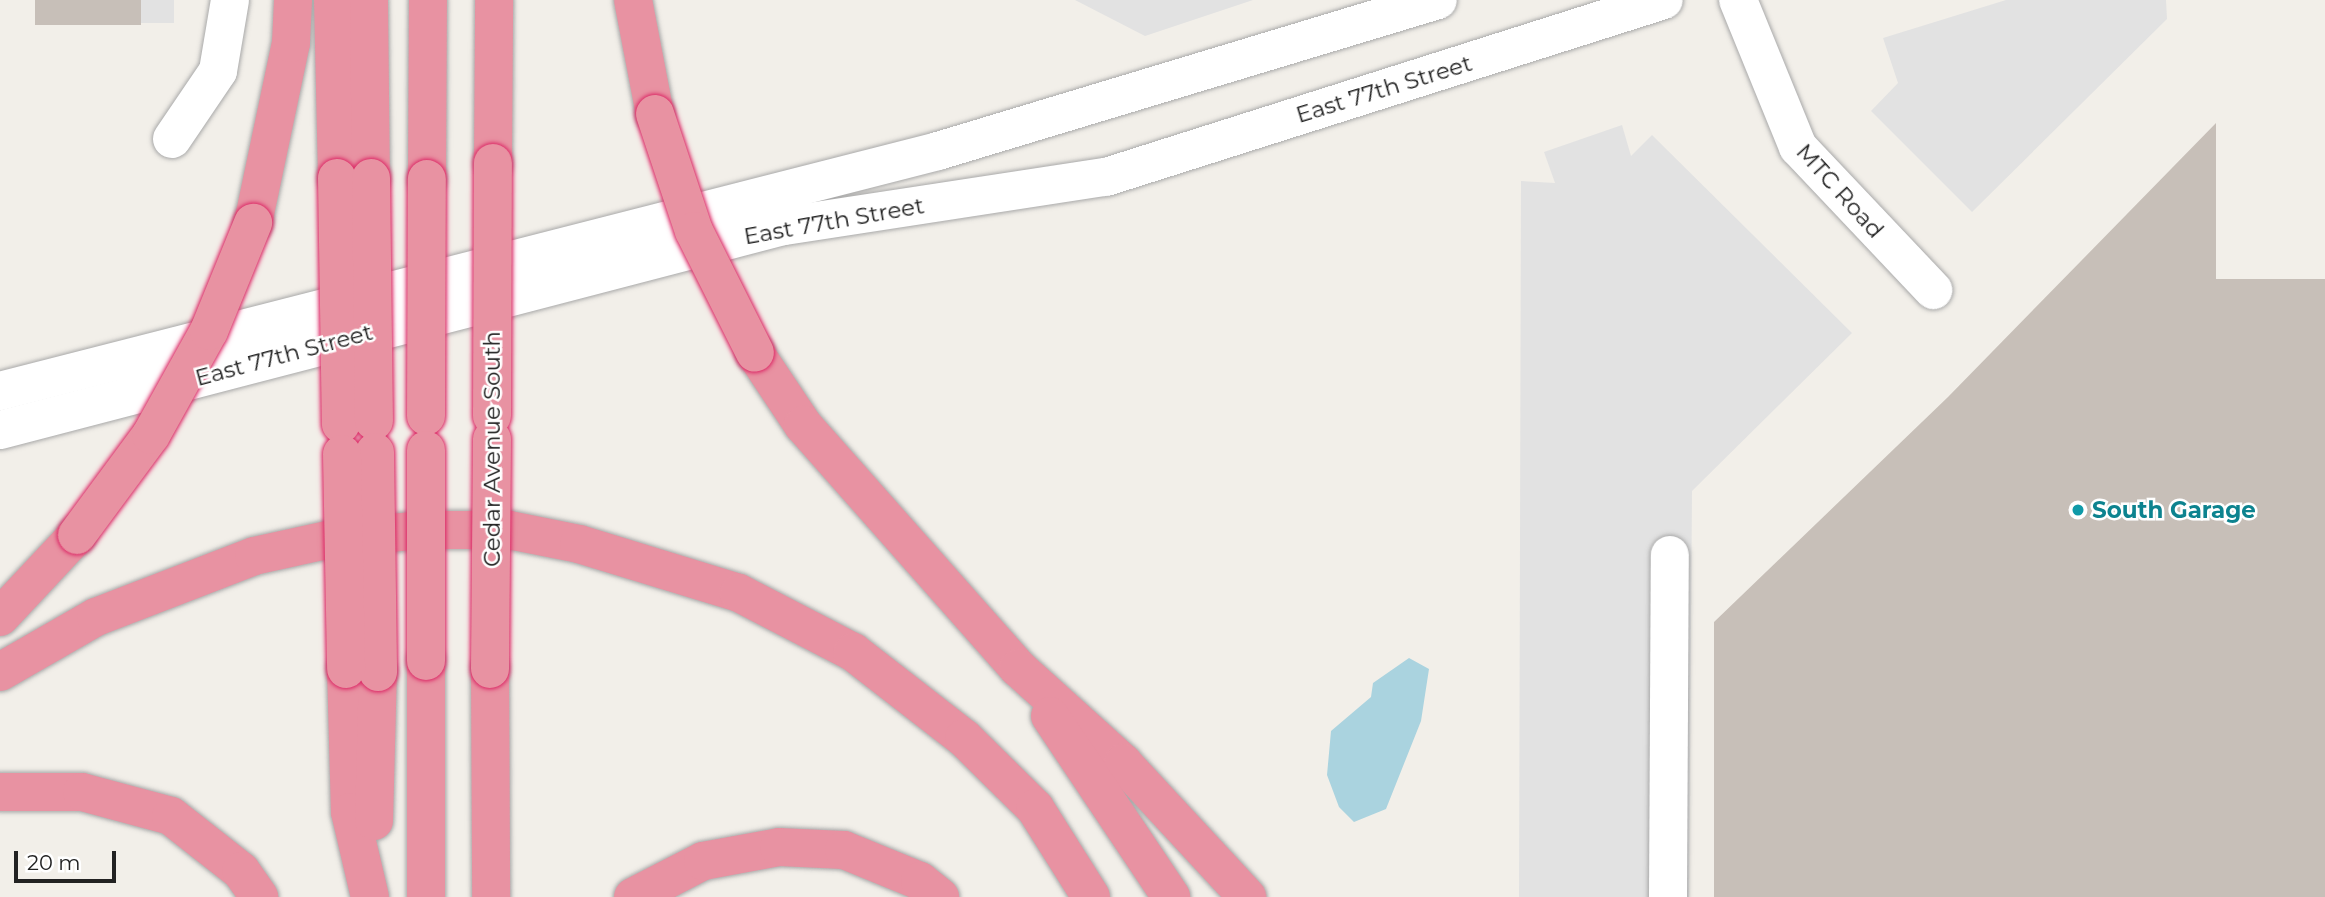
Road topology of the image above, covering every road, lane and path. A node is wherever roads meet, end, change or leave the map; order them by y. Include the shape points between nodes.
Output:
1 (230, 0) edge
2 (293, 0) edge
3 (333, 0) edge
4 (369, 0) edge
5 (428, 0) edge
6 (494, 0) edge
7 (634, 0) edge
8 (1438, 0) edge
9 (1664, 0) edge
10 (1738, 0) edge
11 (172, 139) dead end
12 (354, 178) junction
13 (1933, 290) dead end
14 (0, 391) edge
15 (0, 430) edge
16 (1670, 555) dead end
17 (0, 617) edge
18 (1018, 668) junction
19 (0, 672) edge
20 (0, 792) edge
21 (259, 897) edge
22 (371, 897) edge
23 (426, 897) edge
24 (491, 897) edge
25 (633, 897) edge
26 (940, 897) edge
27 (1091, 897) edge
28 (1171, 897) edge
29 (1247, 897) edge
30 (1668, 897) edge

1 - 11 street via 218,71
2 - 17 highway, bridge via 291,43 253,223 209,331 151,435 77,535
3 - 12 highway
4 - 12 highway
5 - 23 highway, bridge
6 - 24 highway, Cedar Avenue South, bridge
7 - 18 highway, bridge via 655,114 694,231 755,353 803,425
8 - 14 street, East 77th Street via 938,150
9 - 15 street, East 77th Street via 1106,177 784,226
10 - 13 street, MTC Road via 1798,147
12 - 22 highway, bridge via 362,671
16 - 30 street
18 - 28 highway
18 - 29 highway via 1123,763
19 - 27 highway via 176,582 295,547 422,530 509,530 579,544 739,593 853,652 964,738 1035,808
20 - 21 highway via 82,792 172,816 241,871
25 - 26 highway via 703,861 779,847 844,850 920,881

